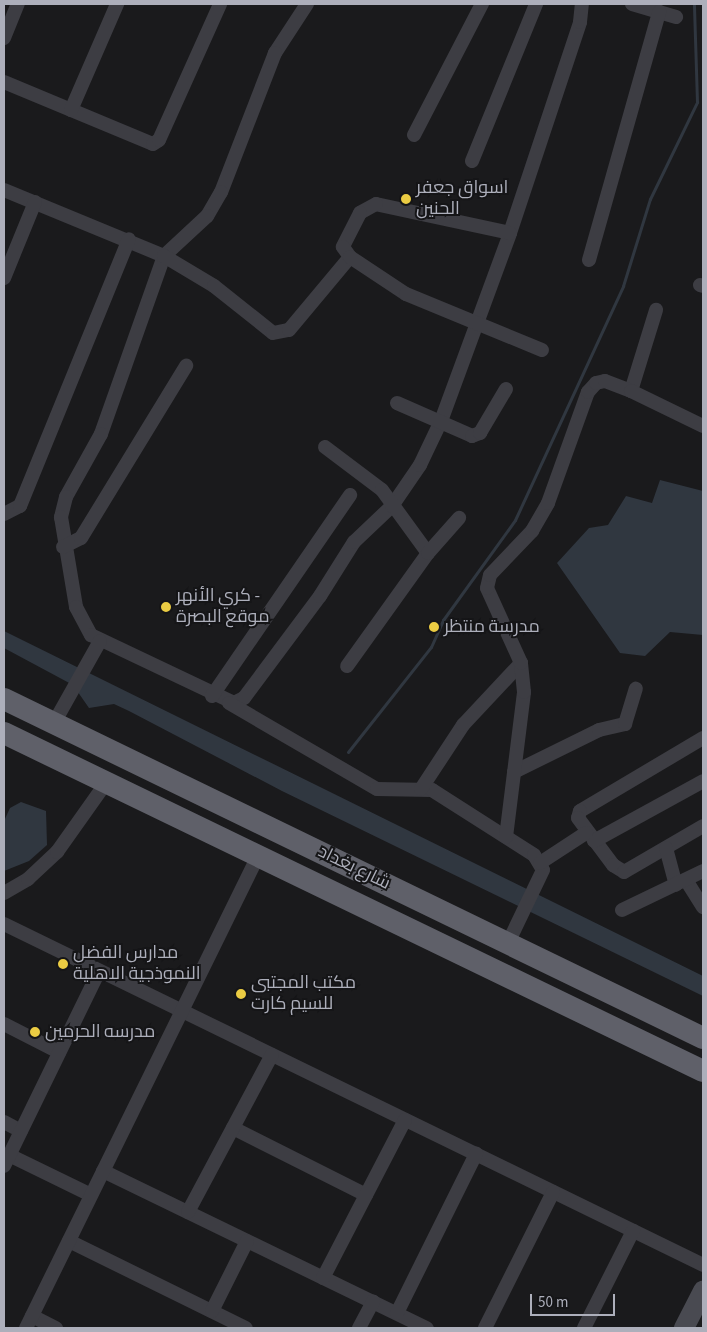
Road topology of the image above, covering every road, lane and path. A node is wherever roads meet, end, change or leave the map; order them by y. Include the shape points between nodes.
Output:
1 (18, 4) edge
2 (117, 4) edge
3 (220, 4) edge
4 (307, 4) edge
5 (482, 4) edge
6 (536, 4) edge
7 (582, 4) edge
8 (632, 4) edge
9 (658, 12) junction
10 (676, 17) dead end
11 (4, 38) edge
12 (4, 82) edge
13 (71, 110) junction
14 (414, 135) dead end
15 (472, 161) dead end
16 (4, 190) edge
17 (35, 202) junction
18 (510, 233) junction
19 (129, 239) junction
20 (164, 256) junction
21 (350, 257) junction
22 (589, 260) dead end
23 (4, 278) edge
24 (656, 310) dead end
25 (475, 321) junction
26 (542, 350) dead end
27 (186, 366) dead end
28 (506, 389) dead end
29 (631, 391) junction
30 (397, 404) dead end
31 (441, 422) junction
32 (703, 426) edge
33 (325, 447) dead end
34 (350, 495) dead end
35 (392, 506) junction
36 (4, 514) edge
37 (459, 518) dead end
38 (63, 547) junction
39 (428, 553) junction
40 (100, 641) junction
41 (520, 663) junction
42 (347, 666) dead end
43 (636, 689) dead end
44 (212, 696) junction
45 (4, 700) edge
46 (229, 703) junction
47 (54, 723) junction
48 (4, 733) edge
49 (703, 738) edge
50 (514, 772) junction
51 (108, 780) junction
52 (703, 781) edge
53 (421, 789) junction
54 (703, 826) edge
55 (506, 837) junction
56 (590, 837) junction
57 (666, 848) junction
58 (259, 854) junction
59 (539, 868) junction
60 (703, 871) edge
61 (681, 882) junction
62 (4, 893) edge
63 (703, 907) edge
64 (622, 910) dead end
65 (4, 924) edge
66 (511, 936) junction
67 (100, 970) junction
68 (182, 1010) junction
69 (4, 1024) edge
70 (703, 1038) edge
71 (59, 1052) junction
72 (272, 1055) junction
73 (703, 1071) edge
74 (405, 1120) junction
75 (4, 1122) edge
76 (233, 1128) junction
77 (21, 1131) junction
78 (476, 1154) junction
79 (6, 1161) edge
80 (103, 1171) junction
81 (554, 1192) junction
82 (366, 1194) junction
83 (91, 1195) junction
84 (188, 1212) junction
85 (633, 1231) junction
86 (68, 1241) junction
87 (247, 1241) junction
88 (703, 1265) edge
89 (323, 1278) junction
90 (703, 1291) edge
91 (373, 1302) junction
92 (212, 1311) junction
93 (396, 1313) junction
94 (29, 1322) edge
95 (56, 1328) edge
96 (245, 1328) edge
97 (359, 1328) edge
98 (427, 1328) edge
99 (486, 1328) edge
100 (584, 1328) edge
101 (684, 1328) edge

1 - 11 street
2 - 13 street
3 - 13 street via 160,140 145,143
4 - 20 street via 275,53 221,192 207,216
5 - 14 street
6 - 15 street
7 - 18 street via 580,22
8 - 9 street
9 - 10 street
9 - 22 street
12 - 13 street
16 - 17 street
17 - 19 street
17 - 23 street
18 - 21 street via 376,204 360,213 343,247
18 - 25 street
19 - 20 street
19 - 36 street via 20,506
20 - 21 street via 279,334 293,326
20 - 38 street via 101,434 62,507
21 - 25 street via 406,294
24 - 29 street
25 - 26 street
25 - 31 street
27 - 38 street via 81,538
28 - 31 street via 480,433 472,436
29 - 32 street
29 - 41 street via 605,381 588,392 548,503 532,531 490,574 487,588 492,606 507,627
30 - 31 street
31 - 35 street via 420,465
33 - 35 street via 382,490
34 - 44 street
35 - 39 street
35 - 46 street via 345,554 327,587 244,698
37 - 39 street
38 - 40 street via 79,617
39 - 42 street
40 - 44 street
40 - 47 street
41 - 50 street via 524,692
41 - 53 street via 462,725
43 - 50 street via 625,724 599,730
44 - 46 street
45 - 47 highway, شارع بغداد
46 - 53 street via 377,789
47 - 66 highway, شارع بغداد
48 - 51 highway, شارع بغداد
49 - 56 street via 580,810 578,818
50 - 55 street
51 - 58 highway, شارع بغداد
51 - 62 street via 56,852 28,879
52 - 56 street
53 - 55 street via 432,790
54 - 57 street
55 - 59 street
56 - 57 street via 624,872
56 - 59 street
57 - 61 street
58 - 68 street
58 - 73 highway, شارع بغداد
59 - 66 street
60 - 61 street
61 - 63 street
61 - 64 street
65 - 67 street
66 - 70 highway, شارع بغداد
67 - 68 street
67 - 71 street
68 - 72 street
68 - 80 street
69 - 71 street
71 - 77 street
72 - 74 street
72 - 76 street
74 - 78 street
74 - 82 street
75 - 77 street
76 - 82 street
76 - 84 street
77 - 79 street
78 - 81 street
78 - 93 street
79 - 83 street
80 - 83 street
80 - 84 street
81 - 85 street
81 - 99 street
82 - 89 street
83 - 86 street
84 - 87 street
85 - 88 street
85 - 100 street
86 - 92 street
86 - 94 street
87 - 89 street
87 - 92 street
89 - 91 street
90 - 101 main road
91 - 93 street
91 - 97 street
92 - 96 street
93 - 98 street
94 - 95 street

